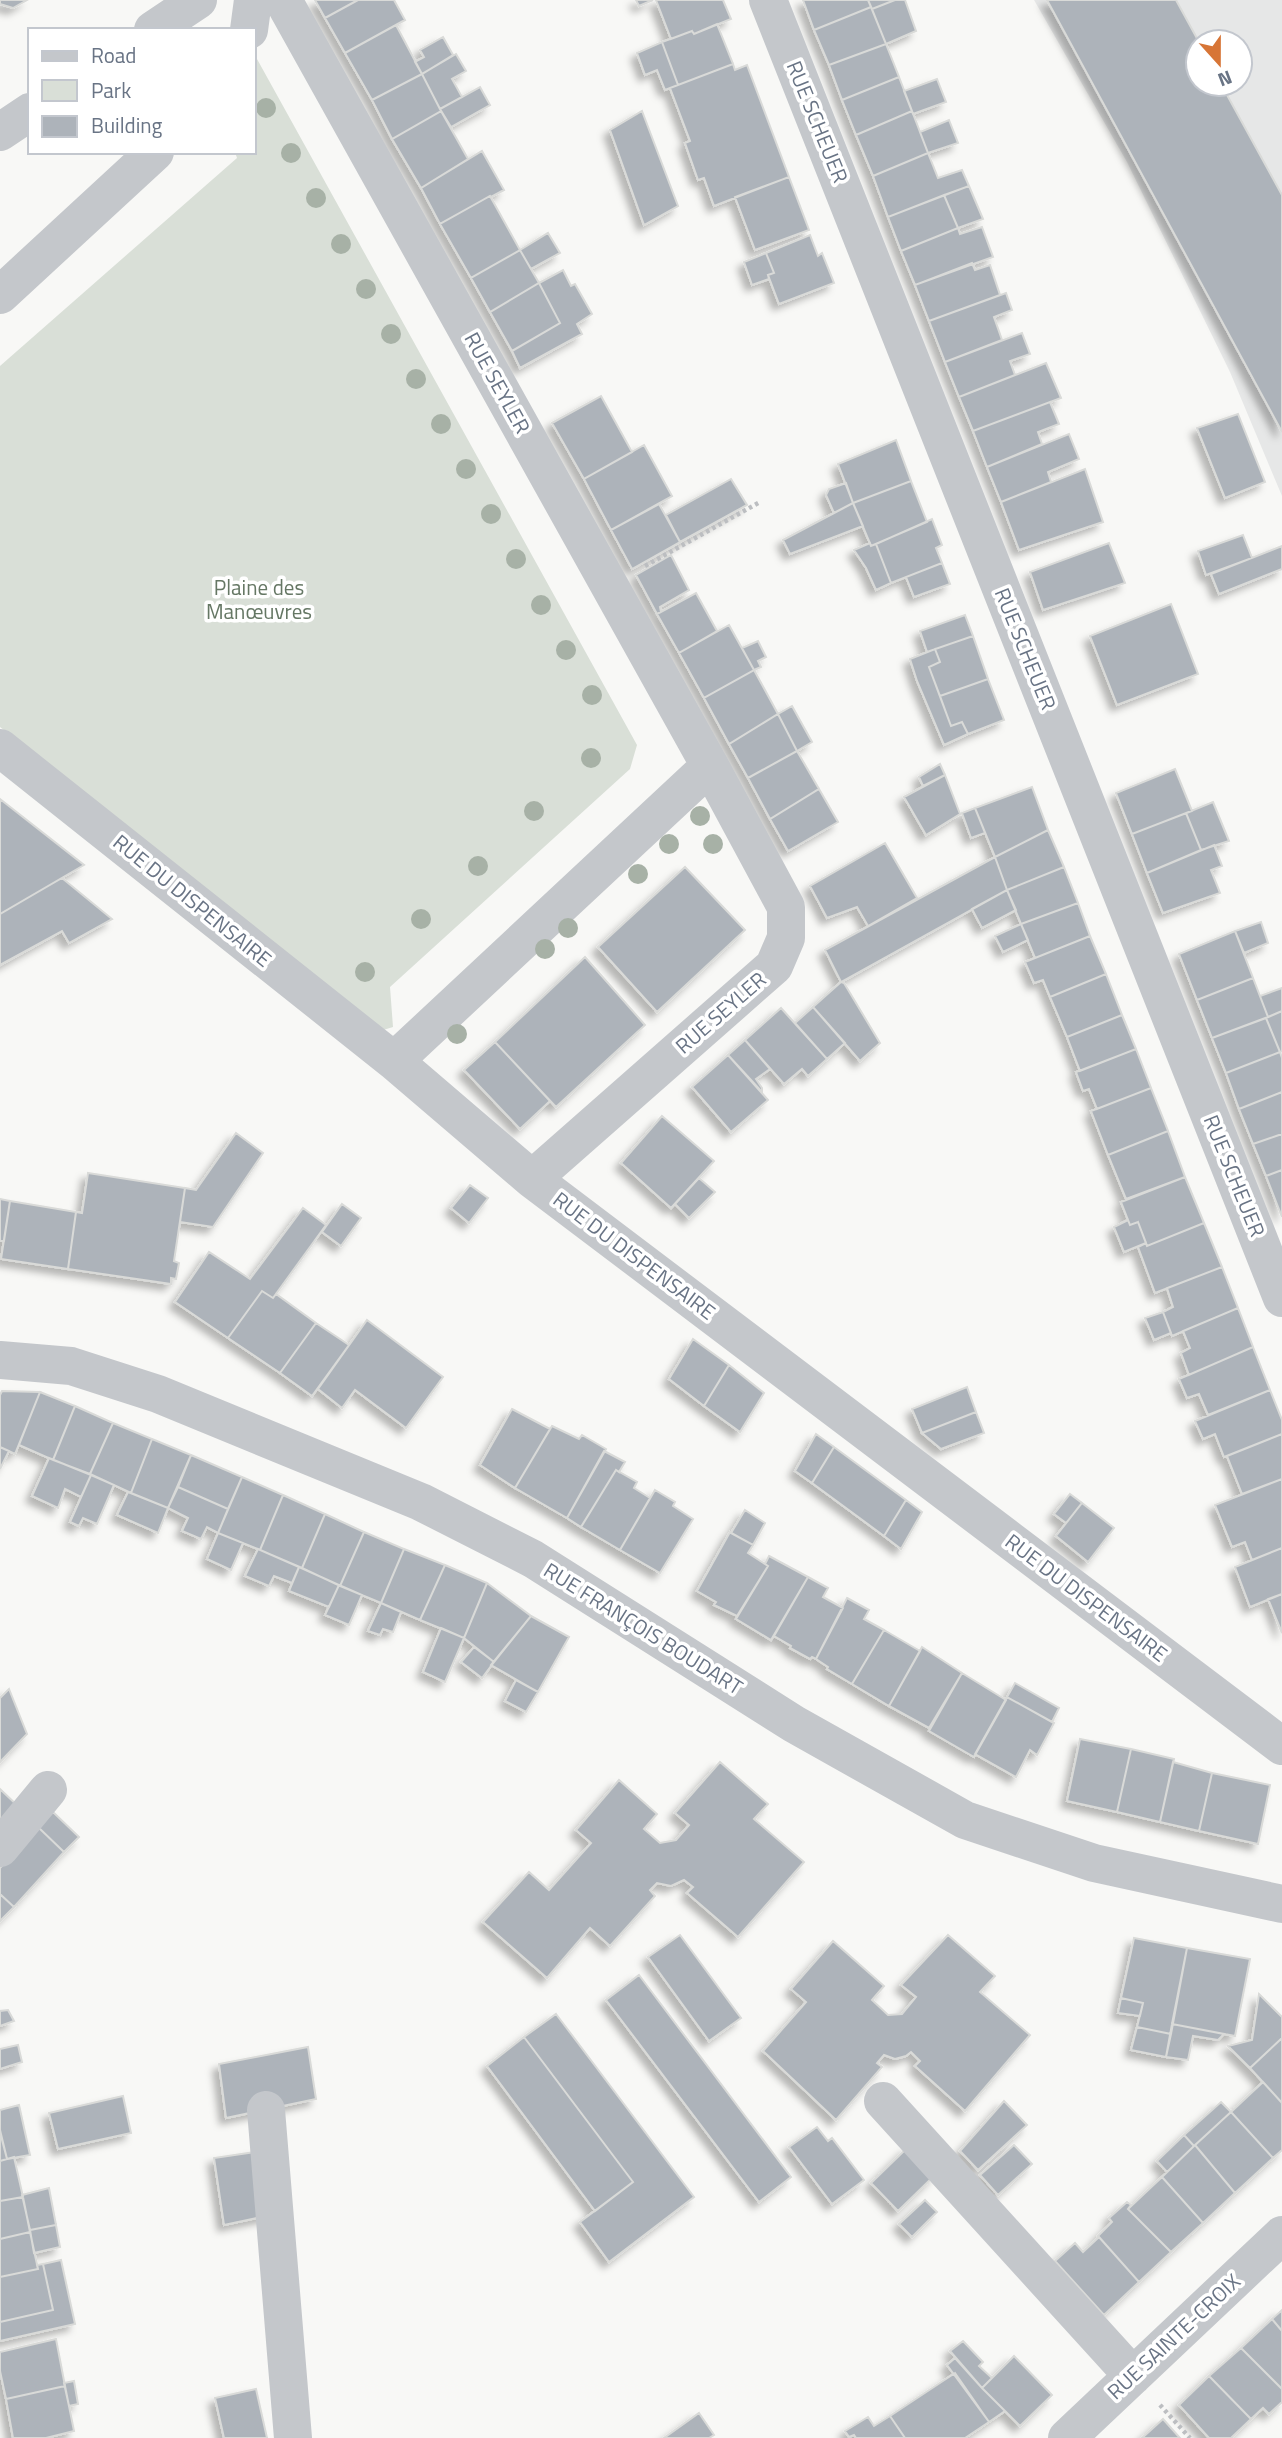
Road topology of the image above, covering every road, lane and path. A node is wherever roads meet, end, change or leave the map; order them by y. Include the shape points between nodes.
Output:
1 (198, 0) edge
2 (253, 0) edge
3 (283, 0) edge
4 (768, 0) edge
5 (156, 28) edge
6 (248, 28) edge
7 (28, 114) edge
8 (0, 132) edge
9 (153, 154) edge
10 (0, 295) edge
11 (760, 502) dead end
12 (610, 586) junction
13 (0, 748) edge
14 (710, 766) junction
15 (394, 1062) junction
16 (532, 1179) junction
17 (1282, 1298) edge
18 (0, 1360) edge
19 (1282, 1746) edge
20 (48, 1790) dead end
21 (0, 1848) edge
22 (1282, 1904) edge
23 (883, 2101) dead end
24 (267, 2110) dead end
25 (1282, 2235) edge
26 (1133, 2376) junction
27 (293, 2438) edge
28 (1067, 2438) edge

1 - 5 street
2 - 6 street
3 - 12 street, RUE SEYLER
4 - 17 street, RUE SCHEUER
7 - 8 street
9 - 10 street
11 - 12 path
12 - 14 street, RUE SEYLER
13 - 15 street, RUE DU DISPENSAIRE
14 - 15 street
14 - 16 street, RUE SEYLER via 786,907 786,938 774,967
15 - 16 street, RUE DU DISPENSAIRE
16 - 19 street, RUE DU DISPENSAIRE
18 - 22 street, RUE FRANÇOIS BOUDART via 71,1366 158,1394 421,1502 533,1559 794,1724 965,1820 1094,1863
20 - 21 street
23 - 26 street
24 - 27 street
25 - 26 street, RUE SAINTE-CROIX
26 - 28 street, RUE SAINTE-CROIX

